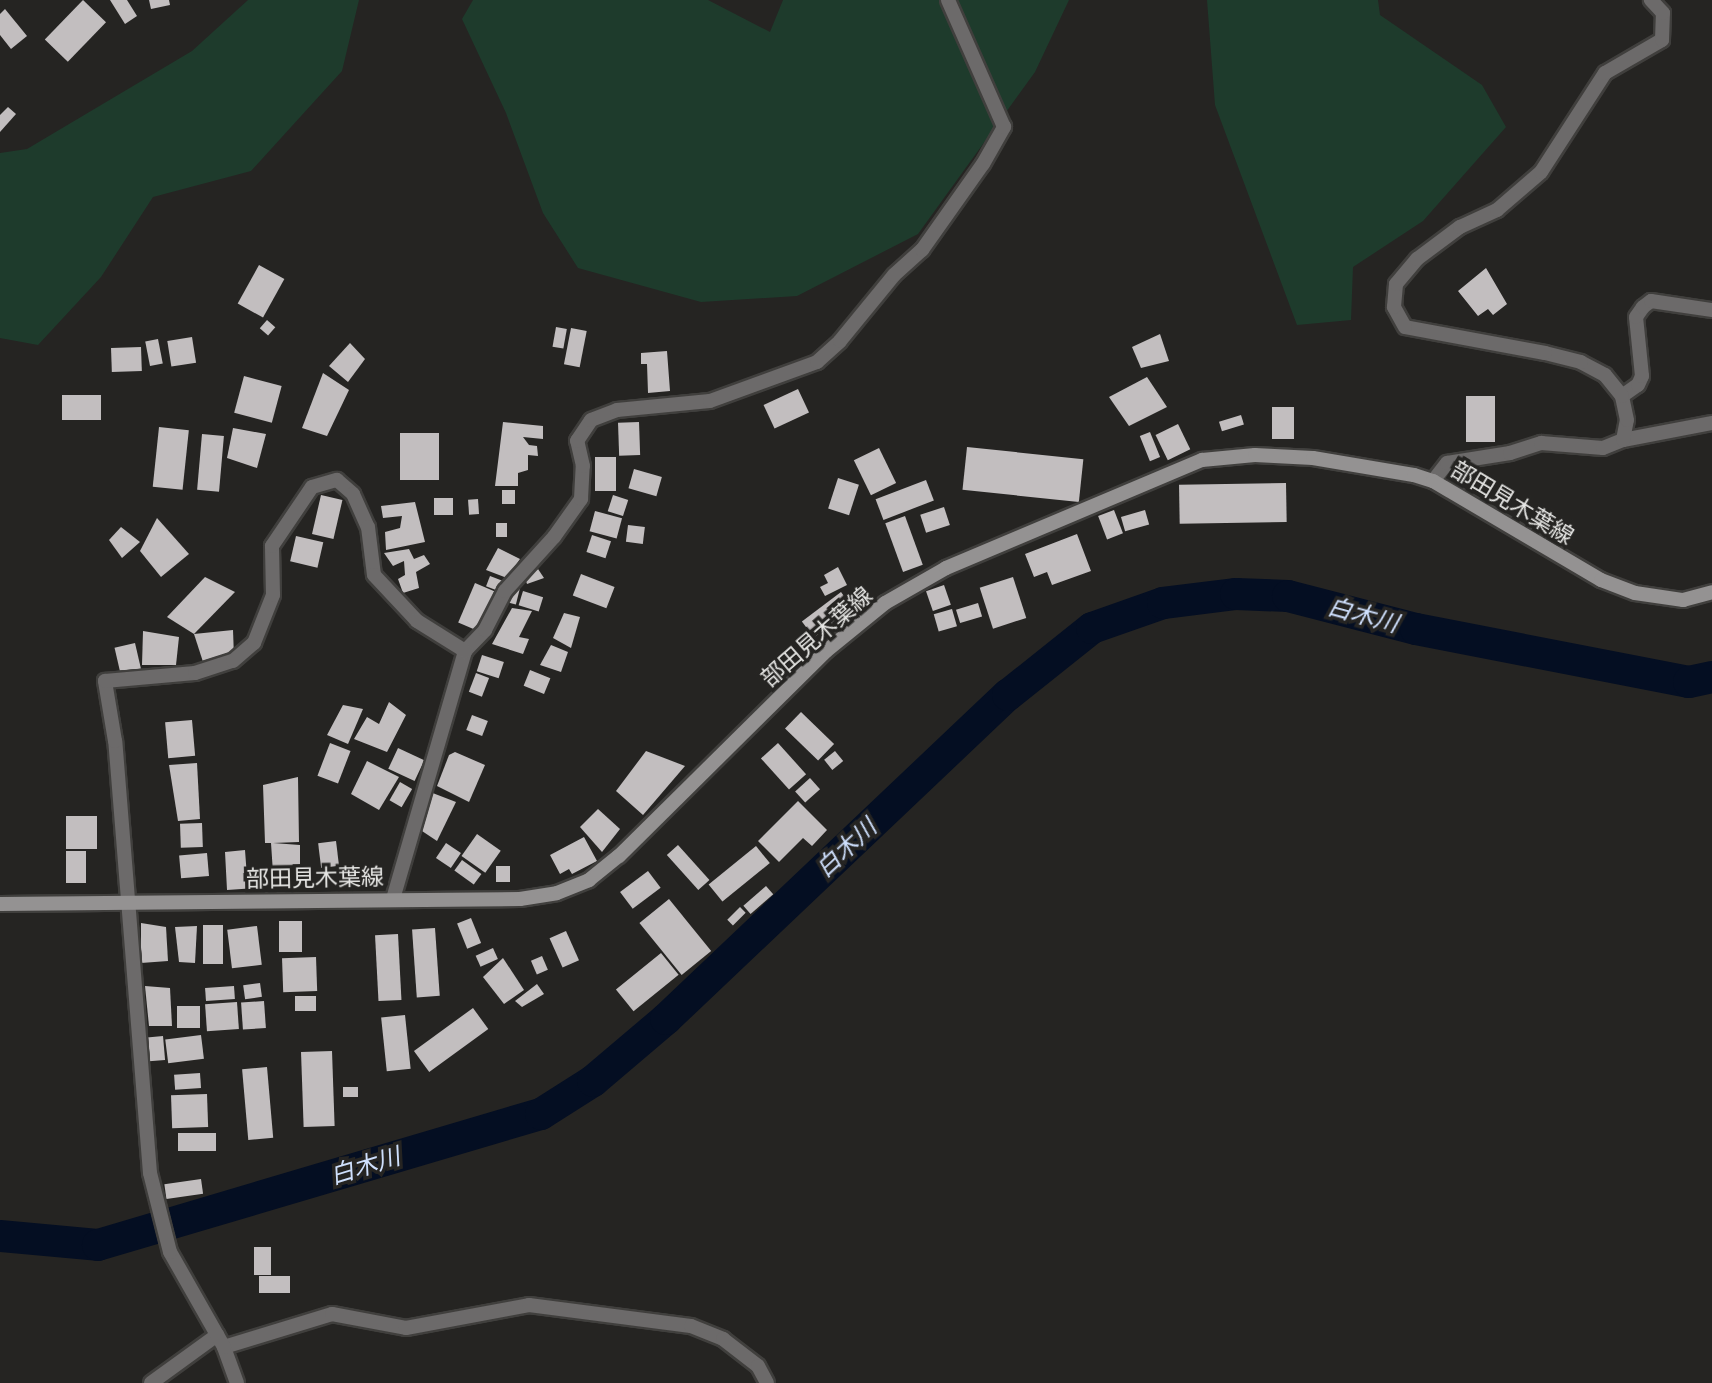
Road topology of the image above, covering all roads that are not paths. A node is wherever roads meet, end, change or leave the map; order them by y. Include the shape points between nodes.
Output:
1 (948, 0) edge
2 (1651, 0) edge
3 (1712, 310) edge
4 (1622, 396) junction
5 (1712, 423) edge
6 (1623, 440) junction
7 (1433, 481) junction
8 (1712, 592) edge
9 (465, 651) junction
10 (393, 899) junction
11 (130, 902) junction
12 (0, 904) edge
13 (221, 1341) junction
14 (151, 1383) edge
15 (237, 1383) edge
16 (767, 1383) edge

1 - 9 street via 1004,127 961,199 922,250 817,362 710,401 617,410 591,420 578,441 583,467 580,499 554,537 505,591 485,630
2 - 4 street via 1663,13 1662,40 1605,73 1541,172 1497,210 1460,227 1417,259 1396,284 1394,307 1405,327 1581,362 1605,375
3 - 4 street via 1651,300 1643,307 1636,317 1642,376 1638,385
4 - 6 street via 1627,419
5 - 6 street
6 - 7 street via 1603,448 1541,443 1447,463
7 - 8 main road, 部田見木葉線 via 1601,580 1635,593 1683,600
7 - 10 main road, 部田見木葉線 via 1357,464 1255,454 1202,460 1153,478 946,568 885,603 826,651 619,856 589,880 557,894 520,898
9 - 10 street
9 - 11 street via 417,621 374,575 368,527 353,494 337,480 312,486 272,546 273,595 254,643 233,661 195,673 105,681
10 - 11 main road, 部田見木葉線
11 - 12 main road, 部田見木葉線
11 - 13 street via 144,1112 159,1208 170,1252
13 - 14 street
13 - 15 street
13 - 16 street via 332,1314 407,1328 529,1305 691,1325 723,1339 758,1366

